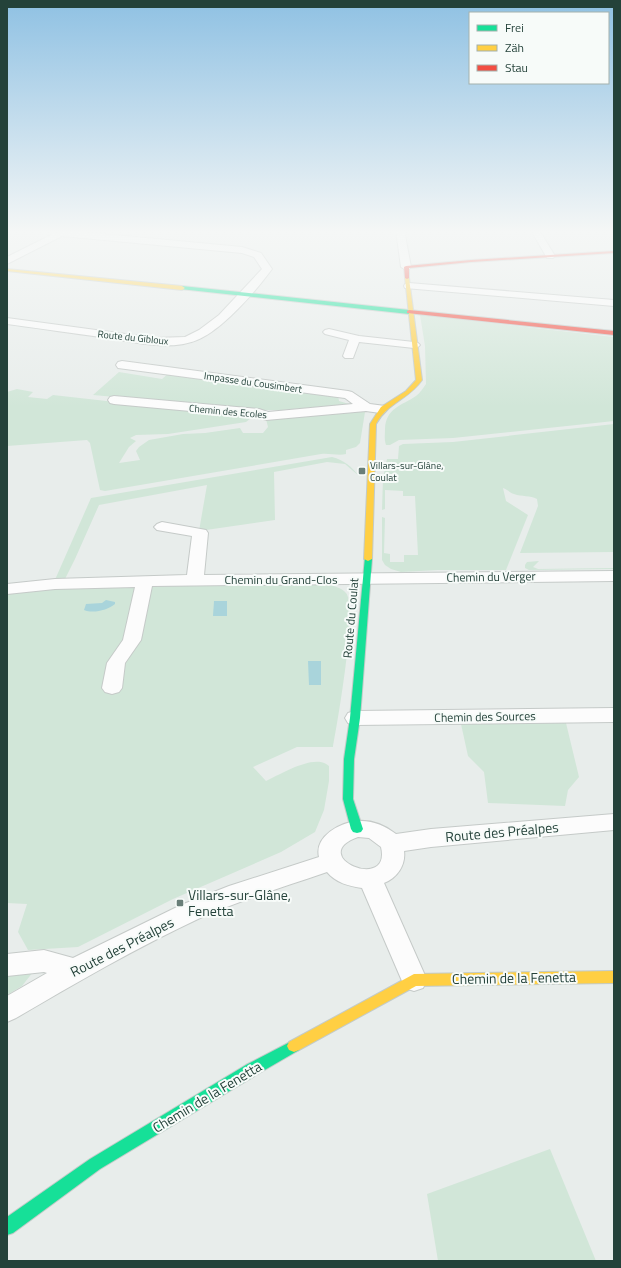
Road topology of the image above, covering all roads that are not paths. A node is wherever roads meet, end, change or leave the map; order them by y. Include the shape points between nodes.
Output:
1 (189, 289) edge
2 (249, 289) edge
3 (409, 289) edge
4 (447, 289) edge
5 (244, 295) junction
6 (614, 303) edge
7 (410, 312) junction
8 (7, 321) edge
9 (329, 332) dead end
10 (614, 333) edge
11 (355, 338) junction
12 (414, 345) junction
13 (348, 356) dead end
14 (122, 365) dead end
15 (114, 400) dead end
16 (366, 407) junction
17 (380, 409) junction
18 (162, 528) dead end
19 (614, 576) edge
20 (367, 579) junction
21 (195, 580) junction
22 (145, 582) junction
23 (7, 589) edge
24 (112, 688) dead end
25 (614, 715) edge
26 (355, 718) junction
27 (614, 822) edge
28 (357, 829) junction
29 (391, 844) junction
30 (331, 862) junction
31 (370, 878) junction
32 (7, 965) edge
33 (75, 970) junction
34 (614, 977) edge
35 (414, 980) junction
36 (7, 1010) edge
37 (7, 1227) edge

1 - 5 street
2 - 5 street, Route du Gibloux
3 - 7 street
4 - 6 street
5 - 7 street
5 - 8 street, Route du Gibloux via 205,332 194,338 171,342
7 - 10 street
7 - 12 street
9 - 11 street
11 - 12 street
11 - 13 street
12 - 17 street via 419,375 417,384 408,394
14 - 16 street, Impasse du Cousimbert via 348,395
15 - 16 street, Chemin des Ecoles via 259,413 266,416
16 - 17 street, Impasse du Cousimbert
17 - 20 street, Route du Coulat via 373,424
18 - 21 street via 200,533
19 - 20 street, Chemin du Verger
20 - 21 street, Chemin du Grand-Clos
20 - 26 street, Route du Coulat
21 - 22 street, Chemin du Grand-Clos
22 - 23 street, Chemin du Grand-Clos via 55,584
22 - 24 street via 132,640 116,663
25 - 26 street, Chemin des Sources
26 - 28 street, Route du Coulat via 349,758 348,800
27 - 29 street, Route des Préalpes via 431,838
28 - 29 street via 380,834
28 - 30 street via 335,838 329,852
29 - 31 street via 394,850 393,862 384,872
30 - 31 street via 342,874
30 - 33 street, Route des Préalpes via 237,893 190,912
31 - 35 street
32 - 33 street via 44,961
33 - 36 street, Route des Préalpes
34 - 35 street, Chemin de la Fenetta
35 - 37 street, Chemin de la Fenetta via 251,1070 95,1164

